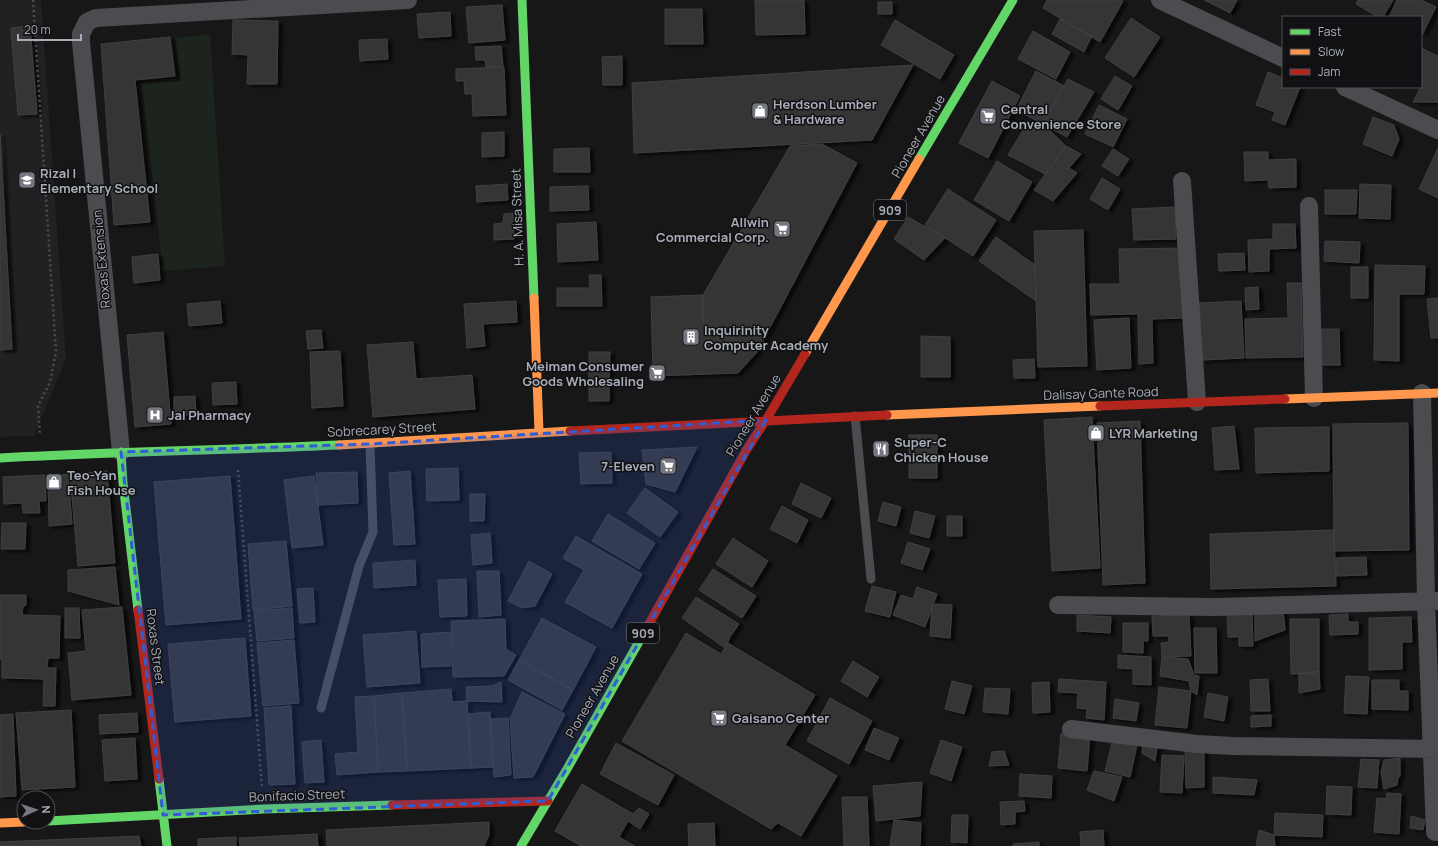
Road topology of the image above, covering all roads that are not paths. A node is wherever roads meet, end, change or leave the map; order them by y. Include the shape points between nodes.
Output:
1 (408, 0) edge
2 (522, 0) edge
3 (1013, 0) edge
4 (1160, 0) edge
5 (339, 2) edge
6 (160, 7) edge
7 (1282, 58) edge
8 (1347, 88) edge
9 (1438, 130) edge
10 (1182, 181) dead end
11 (1309, 206) dead end
12 (1430, 393) edge
13 (1314, 398) junction
14 (1197, 402) junction
15 (855, 416) junction
16 (766, 420) junction
17 (539, 432) junction
18 (370, 444) junction
19 (121, 452) junction
20 (0, 458) edge
21 (871, 579) dead end
22 (1432, 601) edge
23 (1058, 605) dead end
24 (321, 708) dead end
25 (1071, 729) dead end
26 (1435, 749) edge
27 (548, 801) junction
28 (163, 815) junction
29 (56, 821) edge
30 (16, 822) edge
31 (0, 823) edge
32 (1435, 832) dead end
33 (167, 846) edge
34 (521, 846) edge

1 - 5 street, Roxas Extension
2 - 17 main road, H. A. Misa Street
3 - 16 main road, Pioneer Avenue / 909
4 - 7 street
5 - 6 street, Roxas Extension
6 - 19 street, Roxas Extension via 96,18 87,22 81,34
8 - 9 street
10 - 14 street
11 - 13 street
12 - 13 main road, Dalisay Gante Road
12 - 22 street
13 - 14 main road, Dalisay Gante Road
14 - 15 main road, Dalisay Gante Road
15 - 16 main road, Dalisay Gante Road
15 - 21 lane
16 - 17 main road, Sobrecarey Street
16 - 27 main road, Pioneer Avenue / 909 via 747,449
17 - 18 main road, Sobrecarey Street
18 - 19 main road, Sobrecarey Street
18 - 24 lane via 373,532 359,566
19 - 20 main road, Sobrecarey Street
19 - 28 main road, Roxas Street
22 - 23 street via 1215,607
22 - 26 street
25 - 26 street via 1233,746
26 - 32 street
27 - 28 main road, Bonifacio Street via 264,809
27 - 34 main road, Pioneer Avenue / 909
28 - 29 main road, Bonifacio Street
28 - 33 main road, Roxas Street
30 - 31 main road

